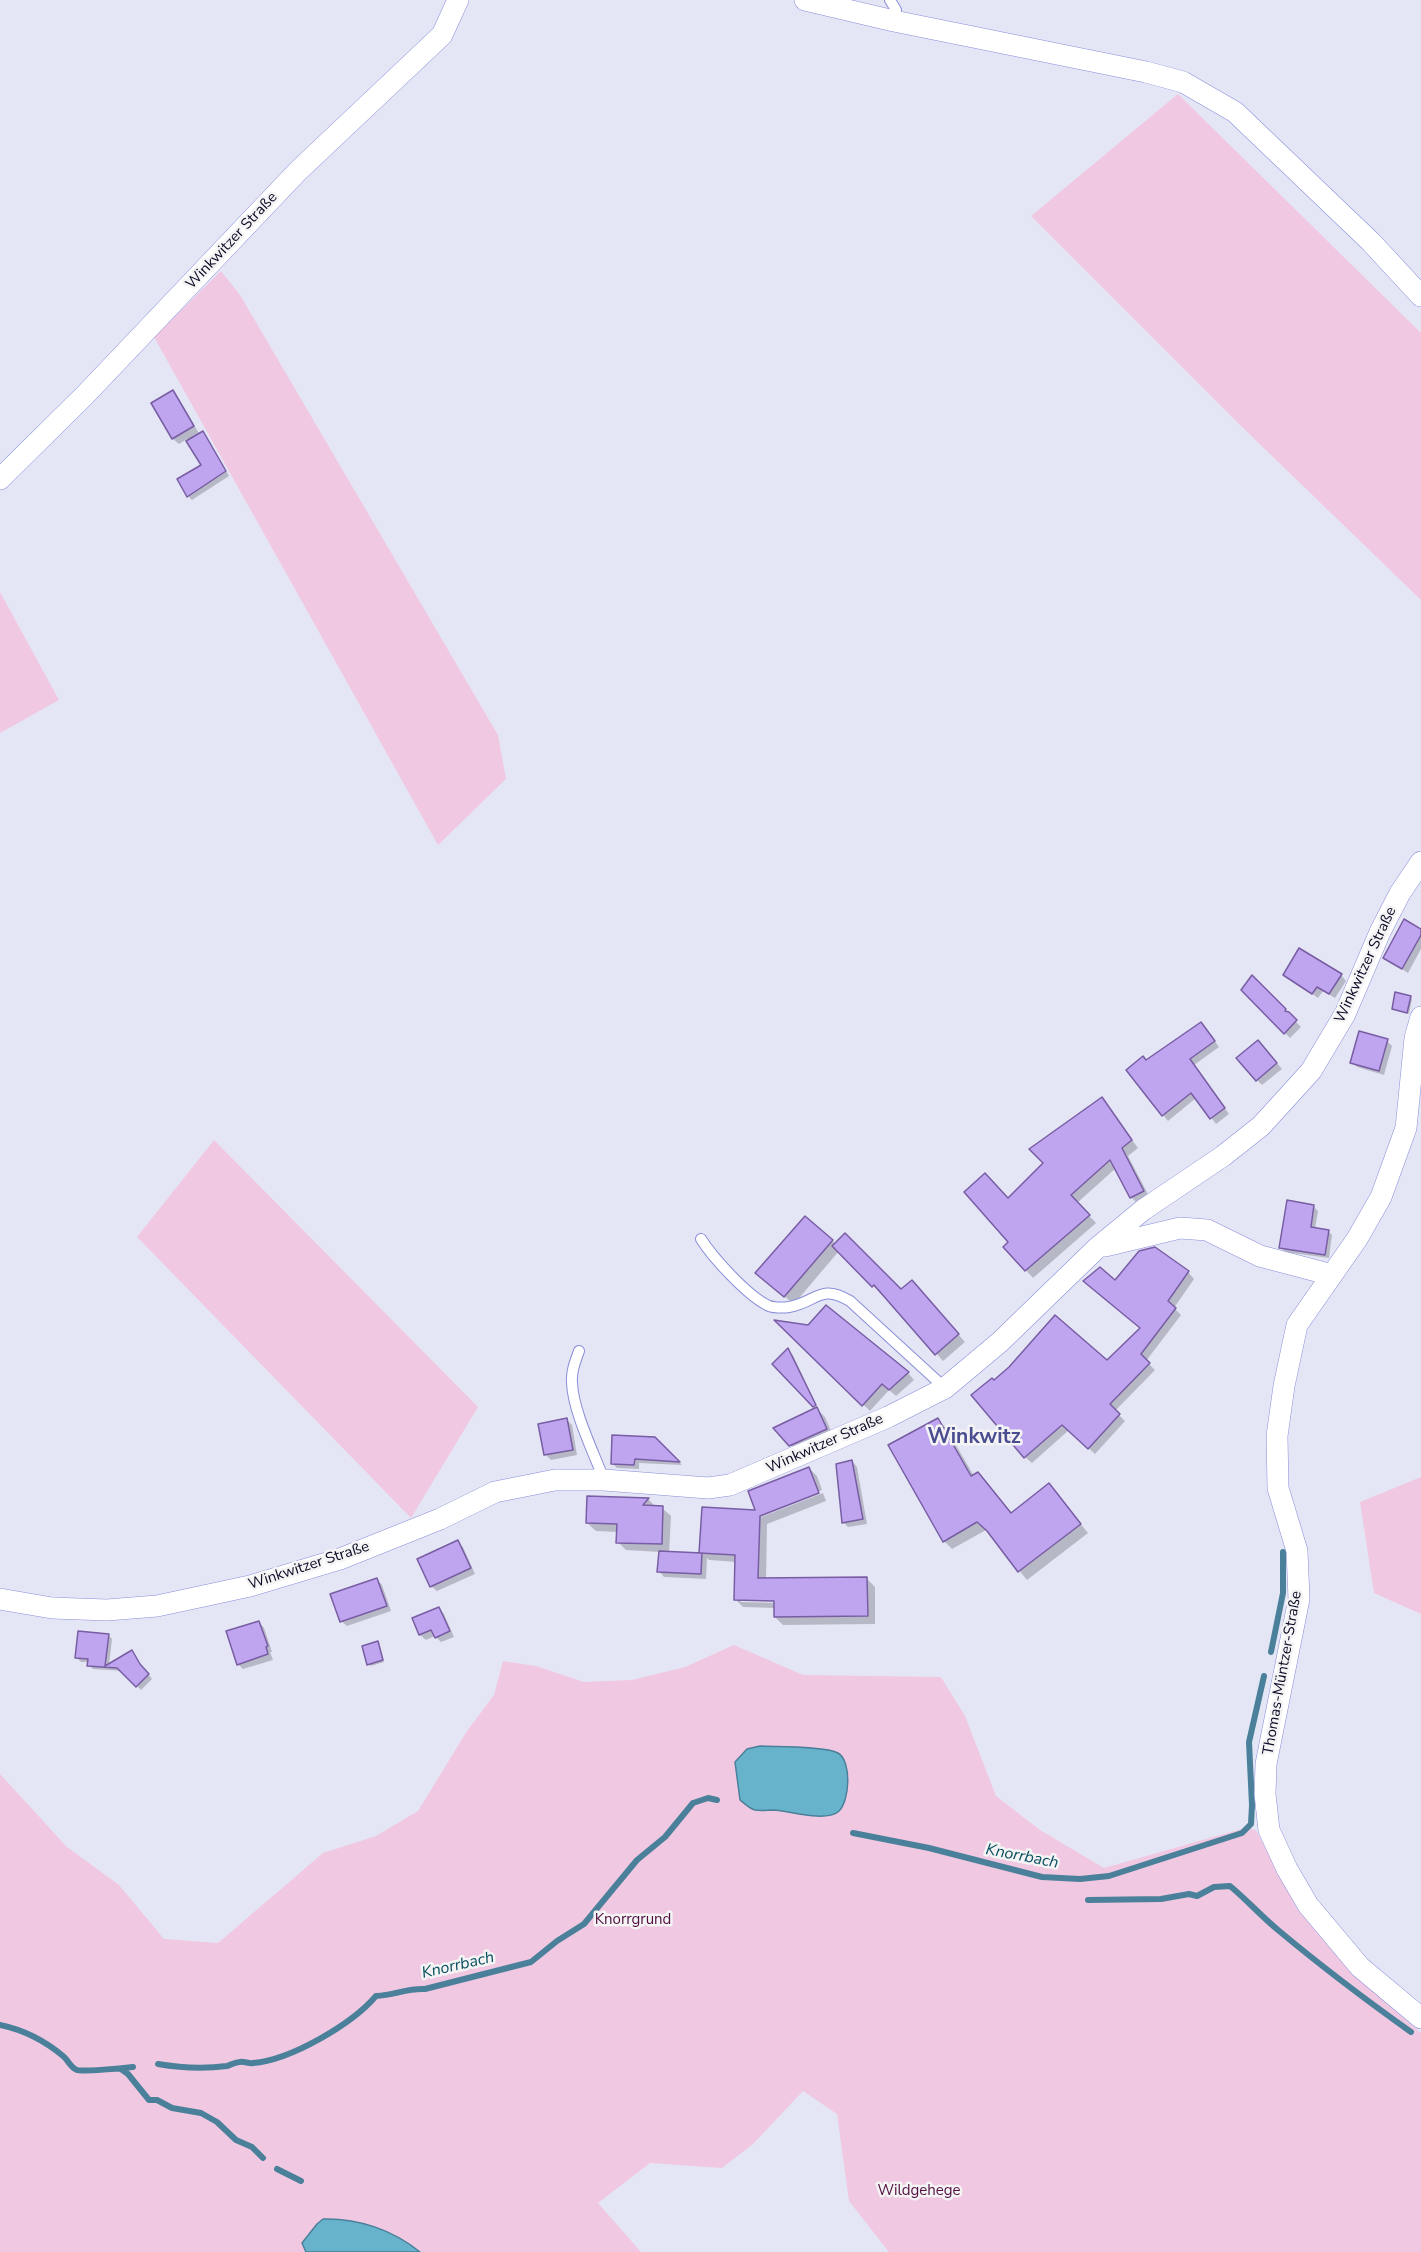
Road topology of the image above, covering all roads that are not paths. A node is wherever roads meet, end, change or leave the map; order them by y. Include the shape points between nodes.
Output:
1 (458, 0) edge
2 (805, 0) edge
3 (890, 0) edge
4 (894, 21) junction
5 (1421, 296) edge
6 (0, 479) edge
7 (1419, 870) edge
8 (1421, 1017) edge
9 (701, 1239) dead end
10 (1098, 1247) junction
11 (1332, 1275) junction
12 (579, 1351) dead end
13 (945, 1388) junction
14 (604, 1480) junction
15 (0, 1599) edge
16 (1421, 2018) edge

1 - 6 street, Winkwitzer Straße via 442,35 298,171
2 - 4 street
3 - 4 lane via 896,10
4 - 5 street via 1183,82 1235,111 1371,242
7 - 10 street, Winkwitzer Straße via 1400,893 1345,1014 1311,1071 1261,1126
8 - 11 street, Thomas-Müntzer-Straße via 1406,1128 1381,1197
9 - 13 lane via 721,1266 768,1306 788,1308 829,1292 839,1294
10 - 11 street via 1180,1228 1207,1230 1260,1256
10 - 13 street, Winkwitzer Straße via 1000,1342
11 - 16 street, Thomas-Müntzer-Straße via 1297,1325 1277,1436 1278,1488 1297,1551 1299,1599 1266,1764 1269,1830 1308,1905 1360,1967
12 - 14 lane via 572,1383
13 - 14 street, Winkwitzer Straße via 730,1485 708,1488
14 - 15 street, Winkwitzer Straße via 555,1480 495,1492 340,1559 250,1586 157,1606 107,1610 52,1608

